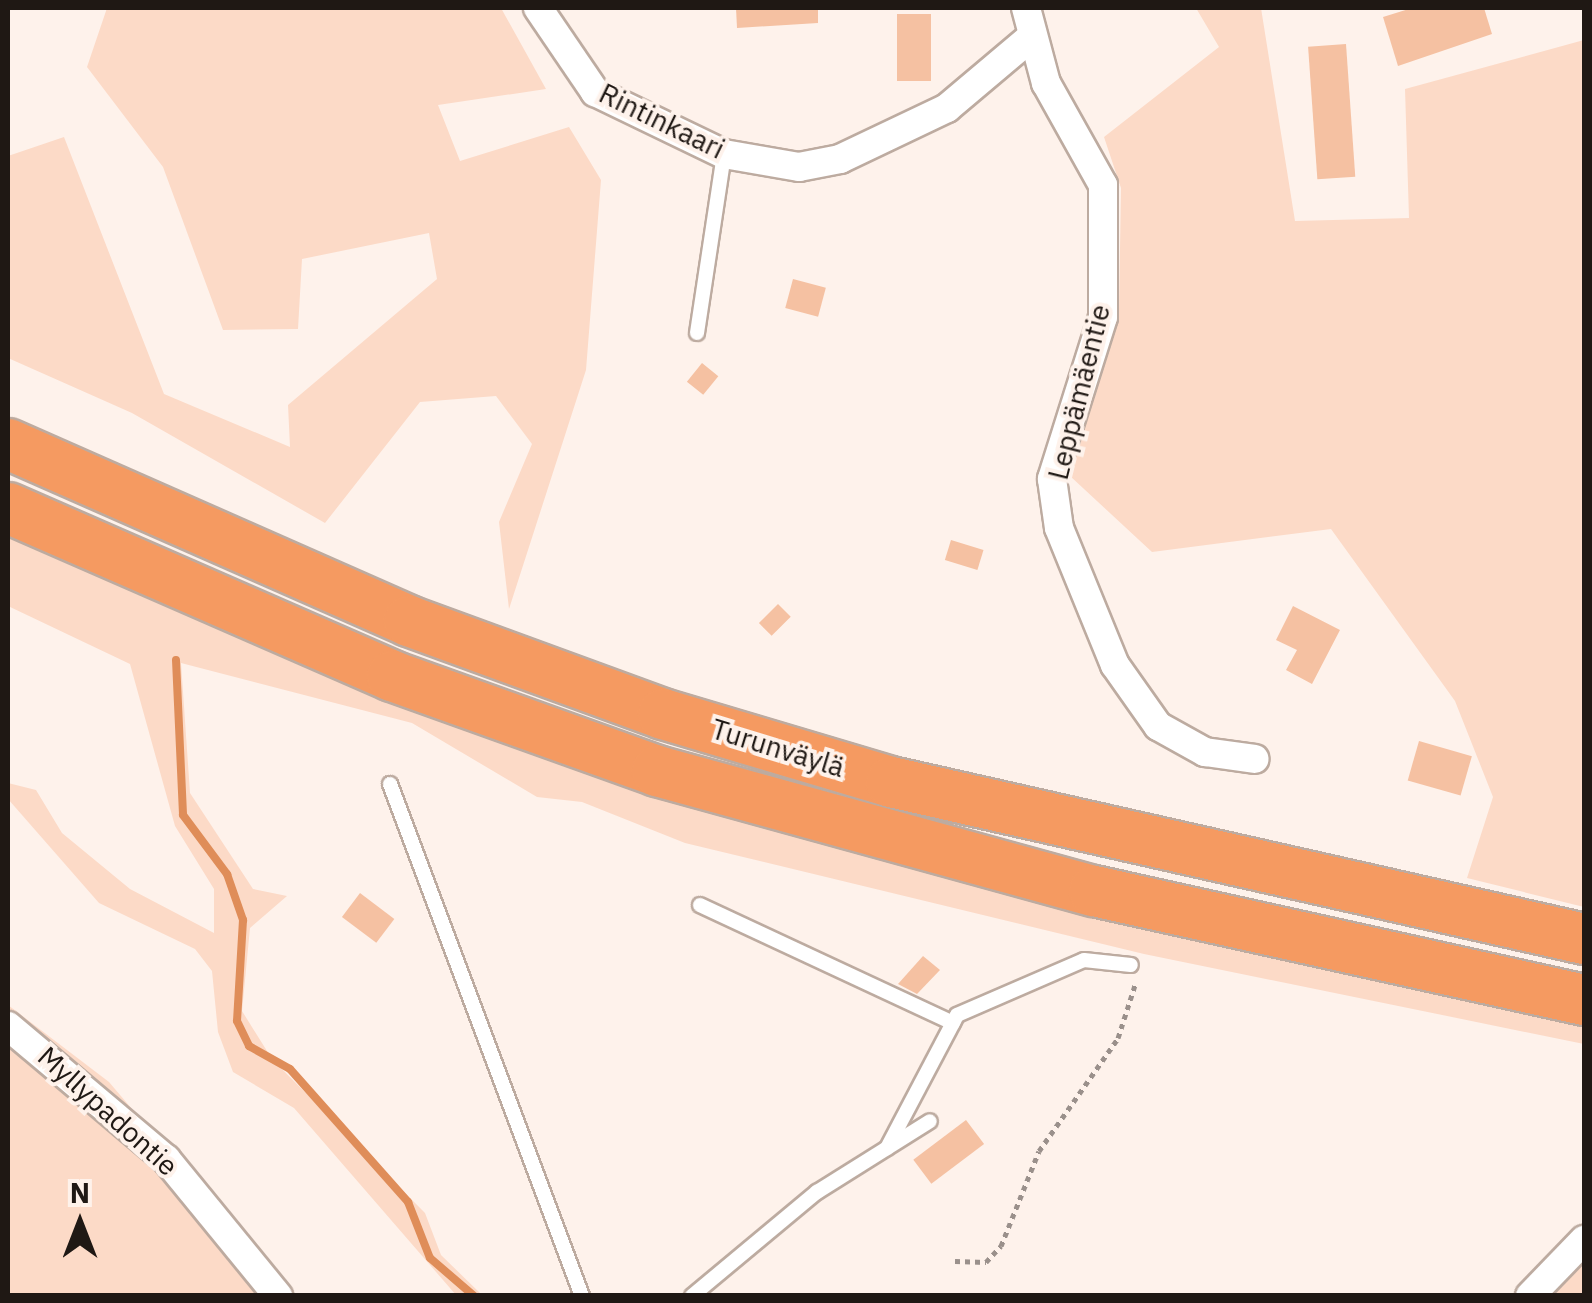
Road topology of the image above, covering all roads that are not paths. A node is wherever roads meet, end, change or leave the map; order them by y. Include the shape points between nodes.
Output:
1 (538, 8) edge
2 (1026, 8) edge
3 (1029, 39) junction
4 (724, 154) junction
5 (697, 333) dead end
6 (8, 444) edge
7 (8, 508) edge
8 (1255, 759) dead end
9 (390, 784) dead end
10 (700, 905) dead end
11 (1584, 939) edge
12 (1131, 965) road end
13 (1584, 1000) edge
14 (953, 1024) junction
15 (8, 1026) edge
16 (930, 1120) dead end
17 (887, 1148) junction
18 (1584, 1240) edge
19 (278, 1296) edge
20 (582, 1296) edge
21 (692, 1296) edge
22 (1530, 1296) edge

1 - 4 street, Rintinkaari via 595,92
2 - 3 street, Leppämäentie
3 - 4 street, Rintinkaari via 947,108 840,158 800,167
3 - 8 street, Leppämäentie via 1104,204 1103,318 1052,479 1059,528 1116,665 1158,726 1205,752
4 - 5 lane
6 - 11 highway, Turunväylä via 409,622 663,714 890,782
7 - 13 highway, Turunväylä via 392,676 657,771 1040,877
9 - 20 lane
10 - 14 lane
12 - 14 lane via 1084,960 982,997
14 - 17 lane
15 - 19 street, Myllypadontie via 166,1159
16 - 17 lane
17 - 21 lane via 817,1192
18 - 22 street

